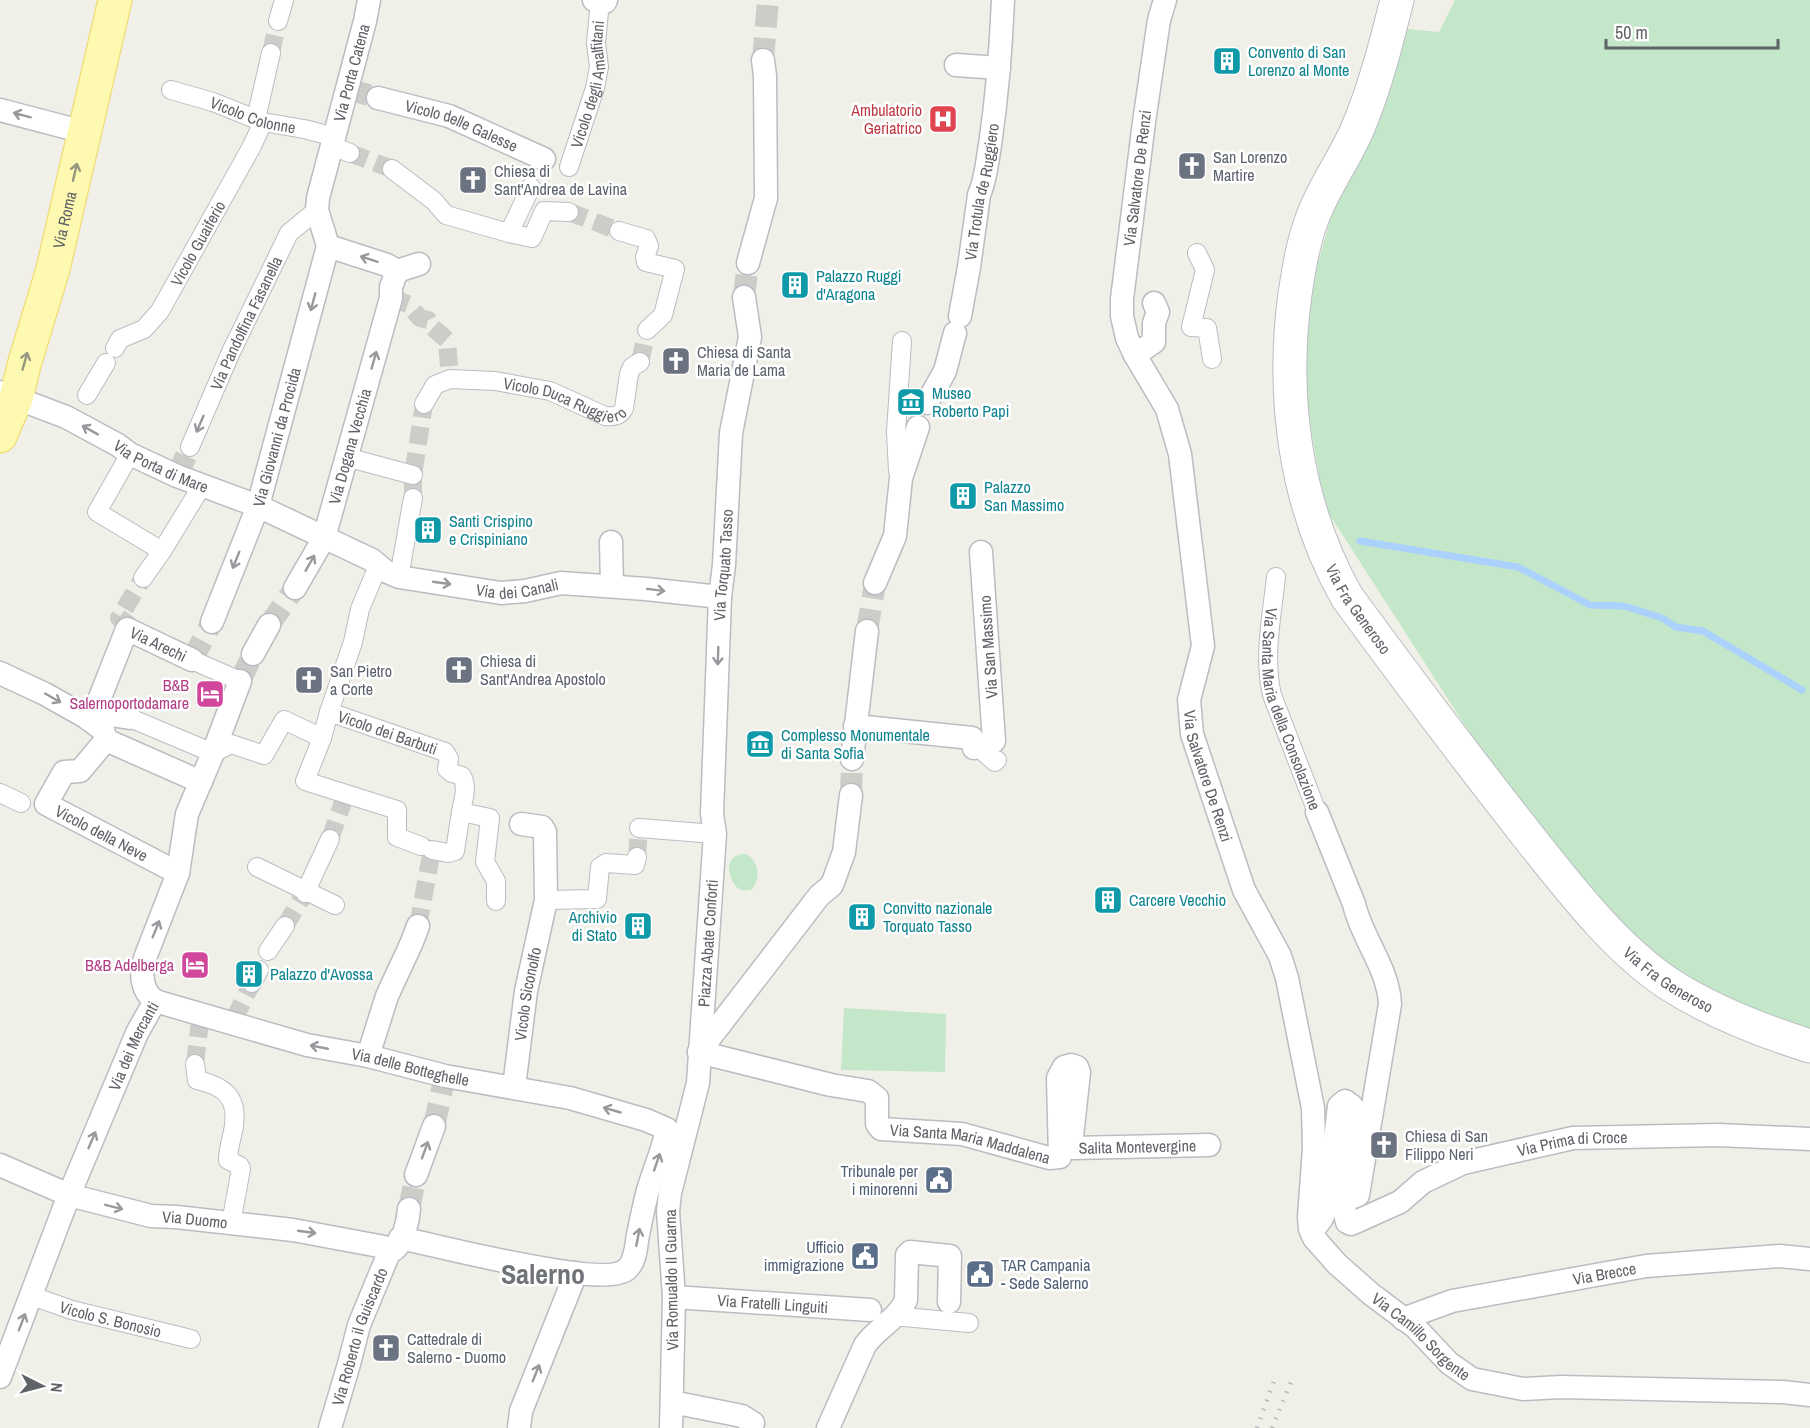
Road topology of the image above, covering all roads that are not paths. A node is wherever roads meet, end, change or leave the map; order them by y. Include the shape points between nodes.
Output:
1 (115, 0) edge
2 (284, 0) edge
3 (369, 0) edge
4 (1003, 0) edge
5 (1165, 0) edge
6 (1397, 0) edge
7 (601, 1) edge
8 (278, 21) tunnel mouth
9 (271, 53) tunnel mouth
10 (763, 60) tunnel mouth
11 (956, 65) dead end
12 (999, 68) junction
13 (171, 90) dead end
14 (378, 98) tunnel mouth
15 (0, 110) edge
16 (260, 121) junction
17 (84, 132) junction
18 (339, 145) junction
19 (544, 159) dead end
20 (569, 167) dead end
21 (392, 169) tunnel mouth
22 (531, 187) dead end
23 (317, 210) junction
24 (568, 212) tunnel mouth
25 (619, 231) tunnel mouth
26 (509, 233) junction
27 (328, 246) junction
28 (1197, 253) dead end
29 (748, 263) tunnel mouth
30 (419, 264) dead end
31 (397, 271) junction
32 (744, 297) tunnel mouth
33 (1154, 303) dead end
34 (647, 330) tunnel mouth
35 (902, 341) dead end
36 (1134, 355) junction
37 (1212, 359) dead end
38 (640, 362) tunnel mouth
39 (8, 395) edge
40 (87, 395) dead end
41 (927, 403) dead end
42 (424, 404) tunnel mouth
43 (918, 427) dead end
44 (0, 436) edge
45 (190, 447) tunnel mouth
46 (130, 454) junction
47 (346, 457) junction
48 (413, 475) dead end
49 (901, 478) junction
50 (203, 484) junction
51 (413, 498) tunnel mouth
52 (258, 506) junction
53 (324, 538) junction
54 (611, 542) dead end
55 (162, 551) junction
56 (981, 552) dead end
57 (378, 566) junction
58 (399, 577) junction
59 (1276, 577) dead end
60 (143, 578) tunnel mouth
61 (875, 583) tunnel mouth
62 (612, 586) junction
63 (295, 588) tunnel mouth
64 (720, 597) junction
65 (212, 622) tunnel mouth
66 (269, 625) tunnel mouth
67 (867, 631) tunnel mouth
68 (253, 654) tunnel mouth
69 (192, 660) joint
70 (0, 673) edge
71 (240, 681) joint
72 (328, 712) junction
73 (94, 715) junction
74 (130, 718) joint
75 (855, 726) junction
76 (322, 738) junction
77 (106, 740) junction
78 (213, 753) junction
79 (852, 759) tunnel mouth
80 (201, 783) junction
81 (0, 792) edge
82 (851, 795) tunnel mouth
83 (21, 803) dead end
84 (461, 812) junction
85 (1317, 812) joint
86 (521, 824) dead end
87 (639, 828) dead end
88 (715, 834) junction
89 (330, 839) tunnel mouth
90 (637, 857) dead end
91 (257, 867) dead end
92 (178, 873) junction
93 (306, 892) junction
94 (546, 900) junction
95 (496, 901) dead end
96 (335, 905) dead end
97 (1355, 906) junction
98 (285, 926) tunnel mouth
99 (418, 926) tunnel mouth
100 (268, 951) dead end
101 (1395, 972) dead end
102 (155, 1001) junction
103 (1810, 1046) edge
104 (699, 1052) junction
105 (368, 1056) junction
106 (195, 1064) tunnel mouth
107 (1079, 1072) joint
108 (514, 1087) junction
109 (434, 1126) tunnel mouth
110 (667, 1129) joint
111 (1810, 1139) edge
112 (1209, 1145) dead end
113 (0, 1165) edge
114 (416, 1174) tunnel mouth
115 (655, 1192) junction
116 (1347, 1194) junction
117 (69, 1195) junction
118 (409, 1209) tunnel mouth
119 (231, 1223) junction
120 (1312, 1232) junction
121 (395, 1245) junction
122 (1810, 1259) edge
123 (576, 1273) junction
124 (32, 1296) junction
125 (674, 1297) junction
126 (949, 1302) dead end
127 (870, 1310) dead end
128 (893, 1316) junction
129 (1403, 1319) junction
130 (969, 1323) dead end
131 (191, 1339) dead end
132 (0, 1377) edge
133 (1810, 1395) edge
134 (672, 1402) junction
135 (753, 1423) dead end
136 (330, 1428) edge
137 (519, 1428) edge
138 (671, 1428) edge
139 (828, 1428) edge

1 - 17 main road, Via Roma
2 - 8 street
3 - 18 street, Via Porta Catena
4 - 12 street, Via Trotula de Ruggiero
5 - 36 street, Via Salvatore De Renzi via 1143,122 1122,299 1122,316
6 - 103 main road, Via Fra Generoso via 1375,87 1312,217 1301,254 1290,376 1294,442 1309,512 1347,597 1555,870 1633,957 1705,1004
7 - 20 street, Vicolo degli Amalfitani via 595,88
9 - 16 street, Vicolo Guaiferio
10 - 29 street via 766,198
11 - 12 street
12 - 41 street, Via Trotula de Ruggiero via 987,161 957,325 945,371
13 - 16 street, Vicolo Colonne
14 - 19 street, Vicolo delle Galesse via 449,116
17 -> 15 street
16 - 18 street, Vicolo Colonne via 304,129
16 - 40 street, Vicolo Guaiferio via 252,146 160,311 144,329 120,339
39 -> 17 main road, Via Roma via 24,365 52,269
18 - 23 street, Via Porta Catena via 328,160
21 - 26 street via 446,215
22 - 26 street
23 - 27 street
23 -> 45 street, Via Pandolfina Fasanella via 289,233
24 - 26 street via 544,211 532,238
25 - 34 street via 646,239 646,262 675,269 663,315
31 -> 27 street
27 -> 52 street, Via Giovanni da Procida
28 - 37 street via 1205,270 1191,327 1207,328
30 - 31 street
47 -> 31 street, Via Dogana Vecchia
32 - 64 street, Via Torquato Tasso via 750,337 731,433
33 - 36 street via 1158,312 1154,342
35 - 49 street via 896,432
36 - 120 street, Via Salvatore De Renzi via 1167,409 1180,454 1203,646 1189,700 1192,734 1244,890 1280,956 1287,978 1313,1108 1309,1200
38 - 42 street, Vicolo Duca Ruggiero via 629,374 624,408 614,417 550,391 495,381 450,379 435,385
39 - 44 main road, Via Roma
46 -> 39 street, Via Porta di Mare via 75,421
43 - 49 street
46 - 50 street, Via Porta di Mare
46 - 55 street via 97,512
47 - 48 street
47 - 53 street, Via Dogana Vecchia
49 - 61 street via 895,536
50 - 52 street, Via Porta di Mare
50 - 55 street
51 - 58 street
52 - 53 street, Via Porta di Mare
52 -> 65 street, Via Giovanni da Procida
53 - 57 street, Via dei Canali
63 -> 53 street, Via Dogana Vecchia
54 - 62 street
55 - 60 street
56 - 75 street, Via San Massimo via 986,747
57 - 58 street, Via dei Canali
57 - 72 street via 360,609 353,642
58 -> 62 street, Via dei Canali via 501,593 561,583
59 - 85 street, Via Santa Maria della Consolazione via 1269,680
62 -> 64 street, Via dei Canali
64 -> 88 street, Via Torquato Tasso via 712,805
66 - 68 street
67 - 75 street
69 - 71 street, Via Arechi
69 - 73 street, Via Arechi via 127,629
70 -> 73 street
71 - 78 street, Via dei Mercanti
72 - 76 street
72 - 84 street, Vicolo dei Barbuti via 445,752 449,759 447,769 462,776 465,783
73 - 74 street
73 - 77 street
74 - 78 street
75 - 79 street
76 - 78 street via 285,720 264,755 231,744
76 - 84 street, Vicolo dei Barbuti via 305,781 397,810 397,837 427,848 455,851
77 - 80 street
77 - 92 street, Vicolo della Neve via 80,771 64,772 46,804
78 - 80 street, Via dei Mercanti
80 - 92 street, Via dei Mercanti via 187,814
81 - 83 street
82 - 104 street, Piazza Abate Conforti via 844,852 832,885 819,896
84 - 95 street via 490,818 485,862 496,881
85 - 97 street, Via Santa Maria della Consolazione
86 - 94 street, Vicolo Siconolfo via 542,827 545,832
87 - 88 street
88 - 104 street, Piazza Abate Conforti
89 - 93 street
90 - 94 street via 635,865 606,863 600,867 597,899
91 - 93 street
102 -> 92 street, Via dei Mercanti via 142,982 142,969
93 - 96 street
94 - 108 street, Vicolo Siconolfo via 526,992
97 - 101 street, Via Santa Maria della Consolazione via 1366,906
97 - 116 street, Via Santa Maria della Consolazione via 1386,977 1390,1004 1360,1190 1356,1197
98 - 100 street
99 - 105 street via 387,996
105 -> 102 street, Via delle Botteghelle via 308,1045 233,1021 201,1018
117 -> 102 street, Via dei Mercanti via 137,1033
104 - 107 street, Via Santa Maria Maddalena via 871,1093 877,1098 877,1124 881,1129 962,1134 1049,1158 1060,1157 1060,1073 1071,1065
104 - 115 street, Via Romualdo II Guarna via 698,1083
105 - 108 street, Via delle Botteghelle via 445,1076
106 - 119 street via 197,1080 221,1088 233,1103 228,1160 241,1169
107 - 112 street, Salita Montevergine via 1073,1148
110 -> 108 street, Via delle Botteghelle via 570,1098
114 -> 109 street
115 -> 110 street, Via Romualdo II Guarna
111 - 116 street, Via Prima di Croce via 1718,1135 1573,1138 1463,1163 1423,1182 1400,1202 1351,1224 1344,1212
113 - 117 street, Via Duomo
123 -> 115 street, Via Duomo via 612,1274 628,1268
115 - 125 street, Via Romualdo II Guarna via 668,1211
116 - 120 street via 1353,1108 1345,1101 1340,1106 1327,1207
117 -> 119 street, Via Duomo via 151,1216
117 - 124 street, Via dei Mercanti
118 - 121 street, Via Roberto il Guiscardo via 407,1229
119 -> 121 street, Via Duomo
120 - 129 street, Via Camillo Sorgente via 1337,1264
121 - 123 street, Via Duomo
121 - 136 street, Via Roberto il Guiscardo via 358,1325
122 - 129 street, Via Brecce via 1780,1256 1646,1266 1452,1301
137 -> 123 street via 521,1411
124 - 131 street, Vicolo S. Bonosio via 72,1310
132 -> 124 street, Via dei Mercanti
125 - 127 street, Via Fratelli Linguiti
125 - 134 street, Via Romualdo II Guarna
126 - 128 street via 950,1256 910,1252 906,1299
128 - 130 street
128 - 139 street via 865,1345
129 - 133 street, Via Camillo Sorgente via 1462,1373 1495,1385 1523,1389
134 - 135 street via 742,1416
134 - 138 street, Via Romualdo II Guarna

